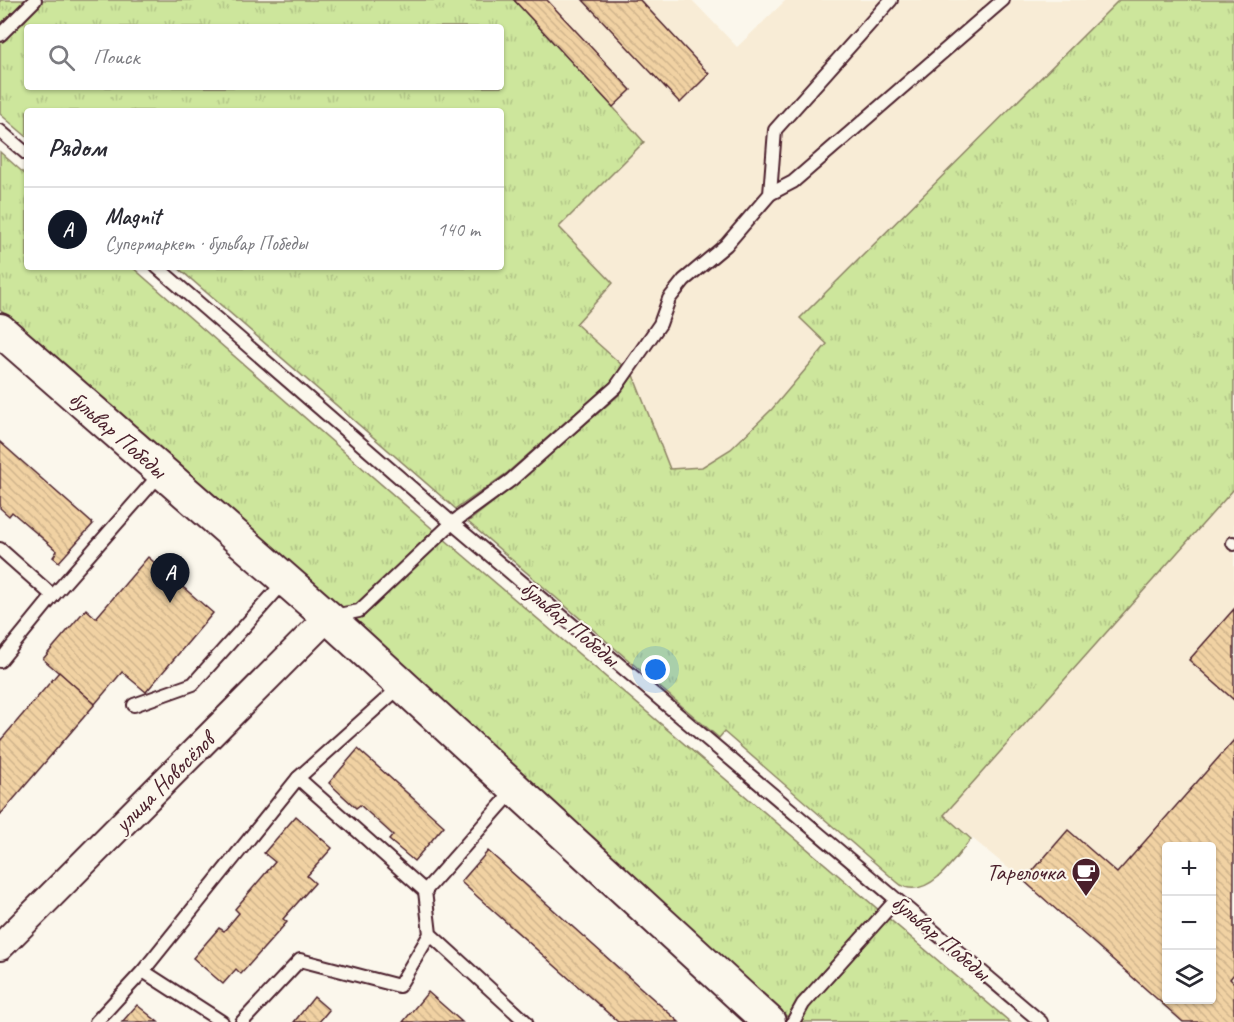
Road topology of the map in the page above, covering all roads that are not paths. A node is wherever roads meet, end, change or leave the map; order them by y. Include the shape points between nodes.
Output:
1 (35, 0) edge
2 (891, 0) edge
3 (1003, 0) edge
4 (0, 35) edge
5 (0, 131) edge
6 (24, 151) edge
7 (770, 194) junction
8 (160, 270) edge
9 (0, 330) edge
10 (162, 472) junction
11 (452, 523) junction
12 (0, 549) edge
13 (286, 580) junction
14 (53, 596) junction
15 (328, 617) junction
16 (0, 661) edge
17 (402, 685) junction
18 (134, 705) dead end
19 (298, 778) junction
20 (516, 789) junction
21 (425, 891) junction
22 (896, 900) junction
23 (430, 934) junction
24 (0, 947) edge
25 (143, 971) junction
26 (96, 1022) edge
27 (222, 1022) edge
28 (242, 1022) edge
29 (526, 1022) edge
30 (770, 1022) edge
31 (793, 1022) edge
32 (1041, 1022) edge

1 - 4 lane
2 - 7 lane via 775,130
3 - 7 lane via 793,182
5 - 6 lane
7 - 11 lane via 726,245 684,280 669,299 660,324 616,387 511,480
8 - 11 lane, бульвар Победы
9 - 10 street, бульвар Победы
10 - 13 street, бульвар Победы
10 - 14 lane
11 - 15 lane via 359,611
11 - 22 lane, бульвар Победы
12 - 14 lane
13 - 15 street, бульвар Победы
13 - 18 lane via 193,684
14 - 16 lane
15 - 17 street, бульвар Победы
15 - 24 street, улица Новосёлов
17 - 19 lane
17 - 20 street, бульвар Победы
19 - 21 lane
19 - 25 lane
20 - 21 lane
20 - 30 street, бульвар Победы
21 - 23 lane
22 - 31 lane via 802,1004
22 - 32 lane, бульвар Победы
23 - 28 lane via 399,986 300,960
23 - 29 lane
25 - 26 lane
25 - 27 lane

